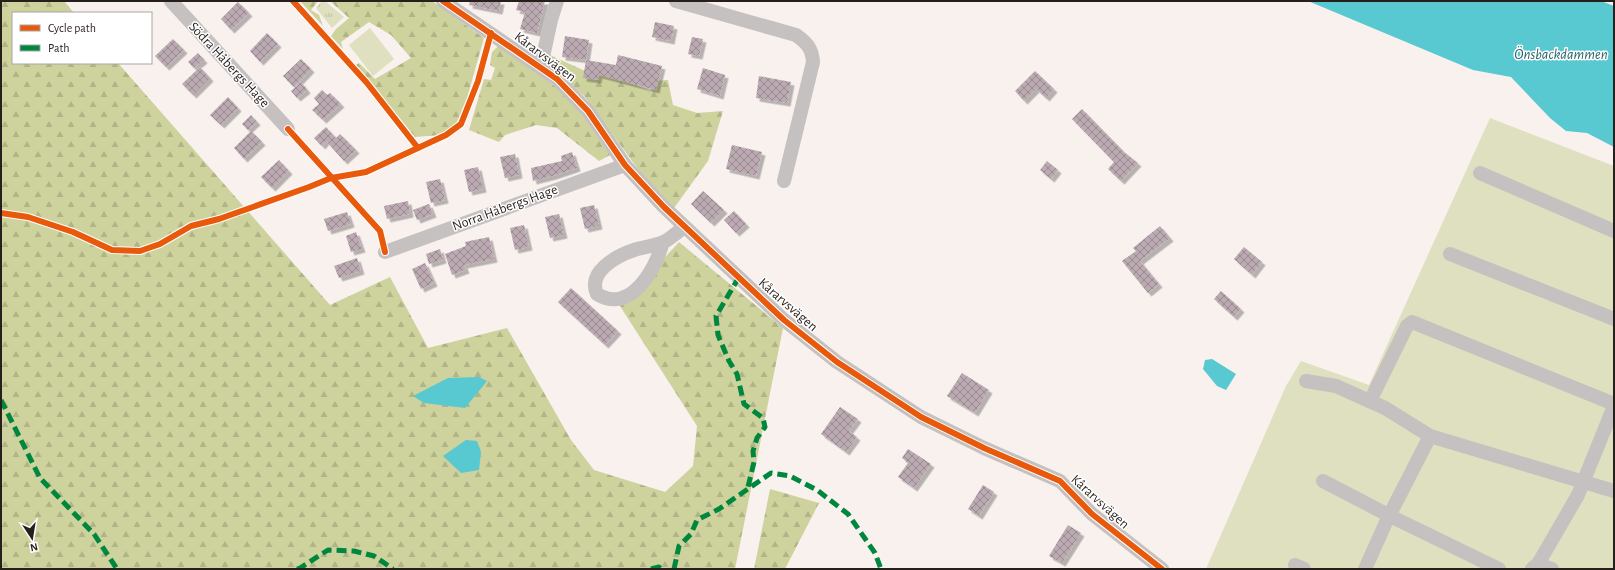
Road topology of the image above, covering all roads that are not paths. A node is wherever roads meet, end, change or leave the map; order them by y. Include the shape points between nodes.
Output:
1 (170, 1) edge
2 (443, 1) edge
3 (557, 1) edge
4 (676, 1) edge
5 (541, 66) junction
6 (288, 129) dead end
7 (624, 165) junction
8 (1480, 174) dead end
9 (784, 181) dead end
10 (684, 227) junction
11 (1614, 230) edge
12 (663, 242) junction
13 (385, 252) dead end
14 (1450, 254) dead end
15 (1614, 319) edge
16 (1306, 381) dead end
17 (1370, 401) junction
18 (1614, 405) edge
19 (1430, 436) junction
20 (1323, 481) dead end
21 (1583, 481) junction
22 (1614, 491) edge
23 (1390, 516) junction
24 (1535, 567) edge
25 (1162, 569) edge
26 (1365, 569) edge
27 (1499, 569) edge
28 (1552, 569) edge

1 - 6 street, Södra Håbergs Hage
2 - 5 street, Kårarvsvägen
3 - 5 street
4 - 9 street via 796,35 809,46 813,62
5 - 7 street, Kårarvsvägen via 569,89 588,111
7 - 10 street, Kårarvsvägen
7 - 13 street, Norra Håbergs Hage
8 - 11 street
10 - 12 street
10 - 25 street, Kårarvsvägen via 784,320 837,362 928,420 972,443 1060,482 1092,514
12 - 12 street via 654,266 636,289 613,300 604,299 597,294 594,283 609,262 624,253
14 - 15 street
16 - 17 street via 1336,386
17 - 18 street via 1407,326 1412,322
17 - 19 street
18 - 21 street
19 - 21 street
19 - 23 street
20 - 23 street
21 - 22 street
21 - 24 street via 1578,495
23 - 26 street
23 - 27 street
24 - 28 street

